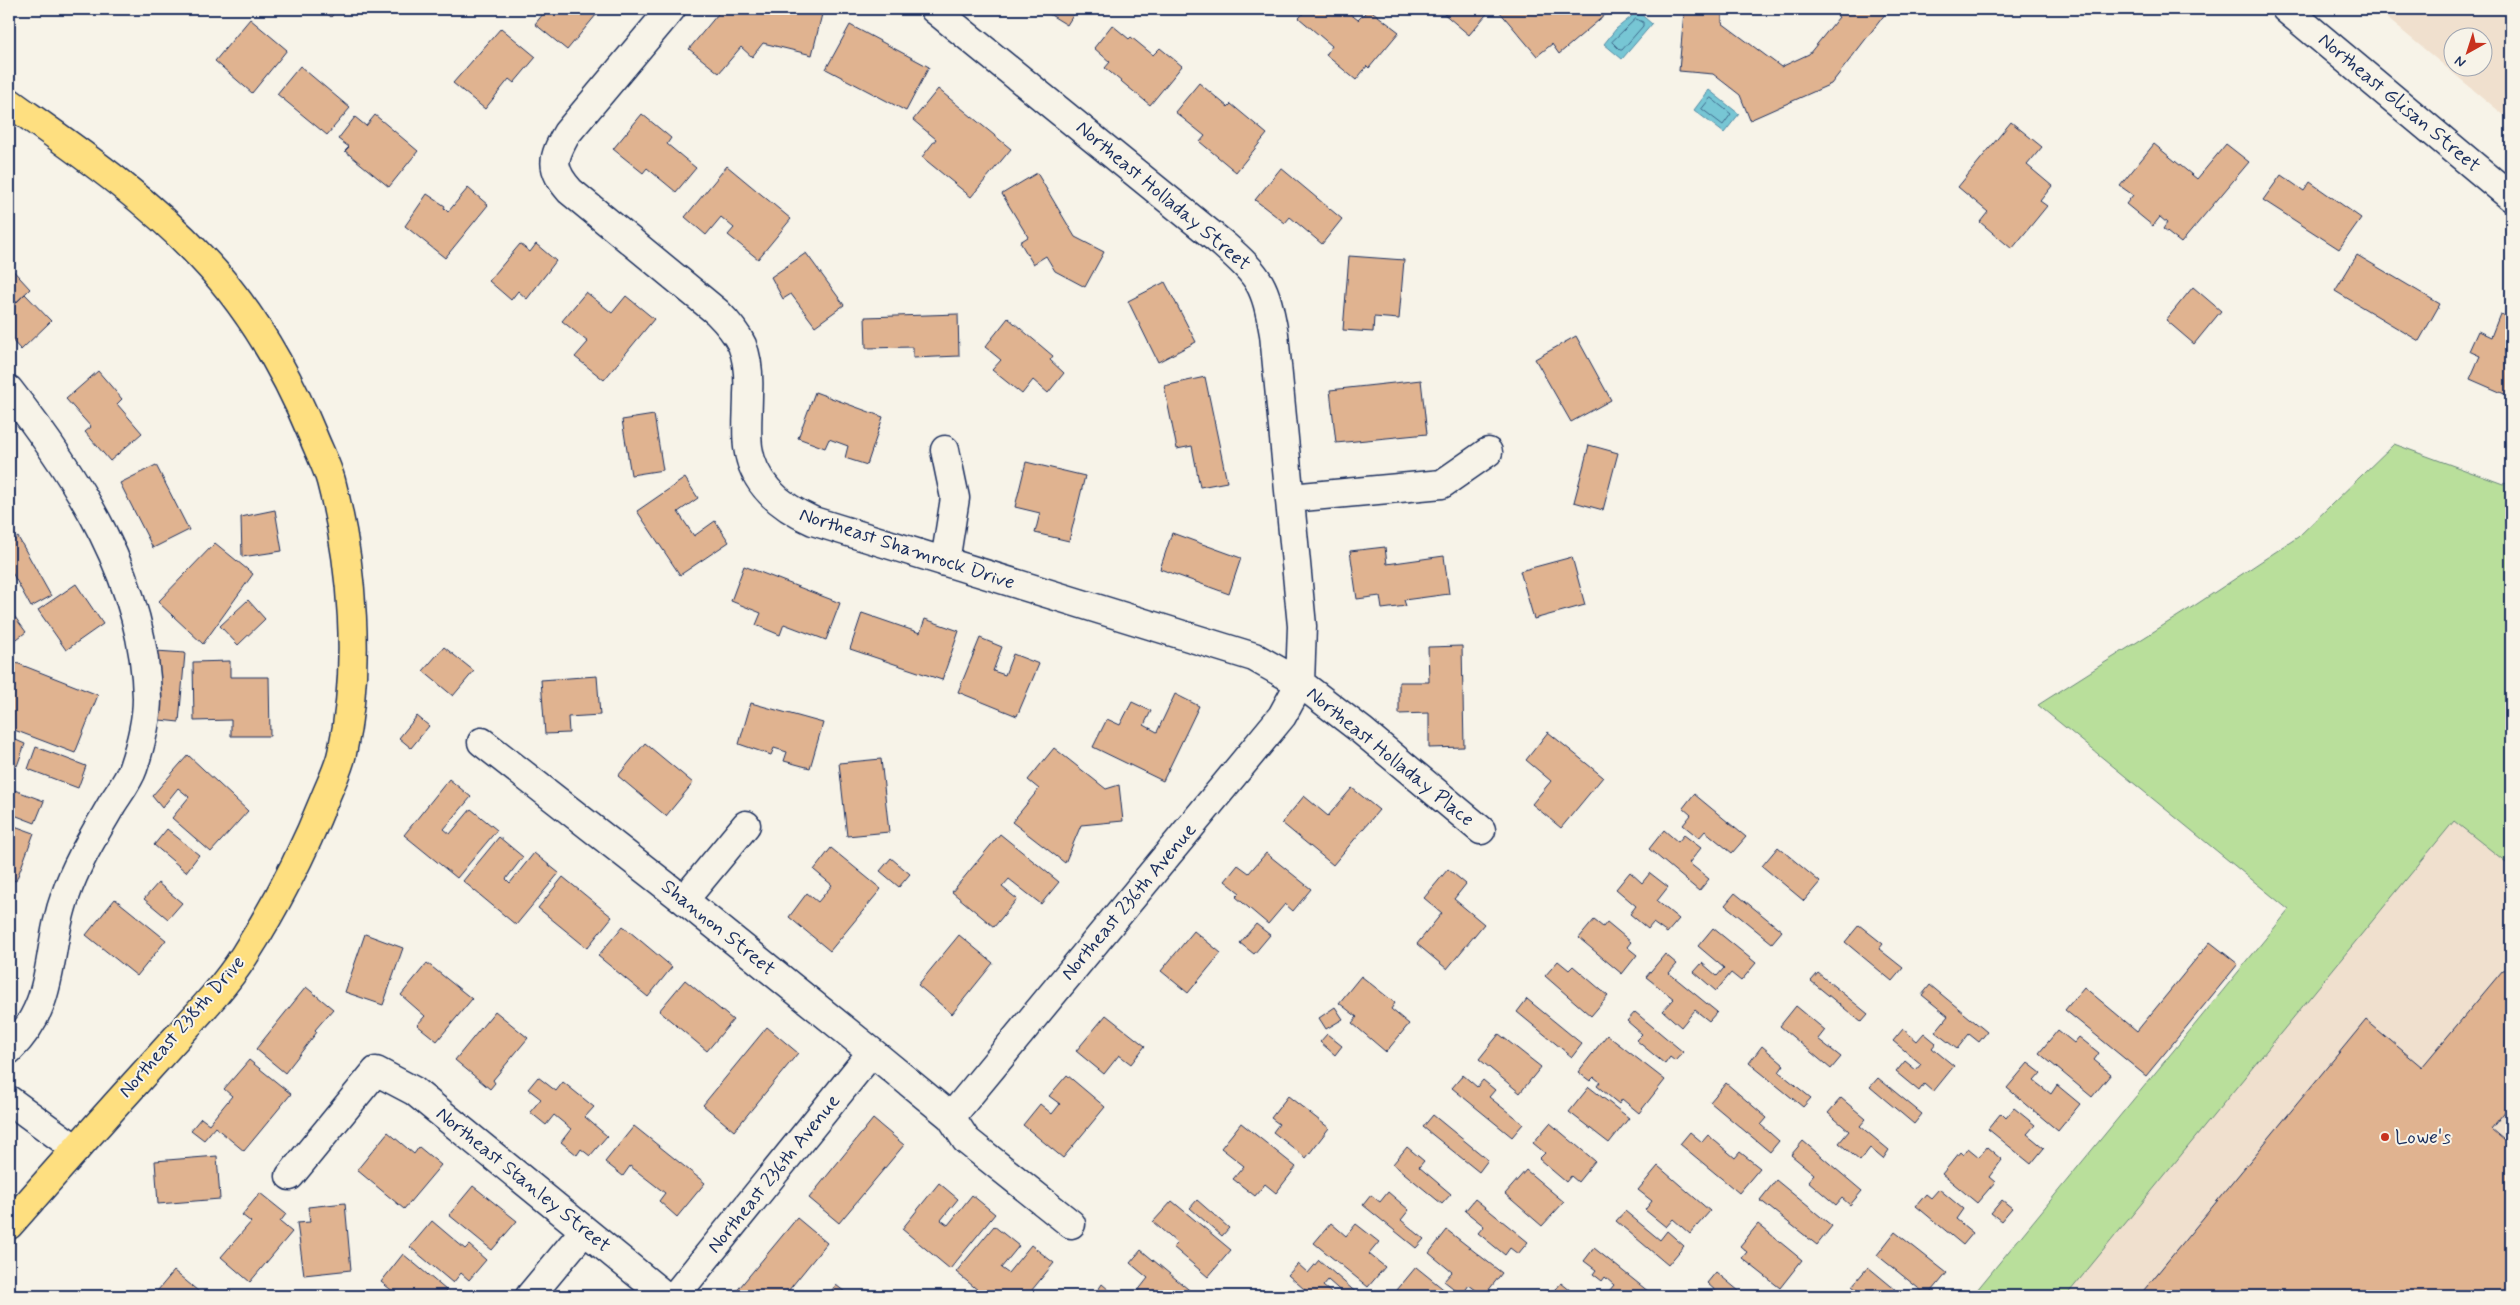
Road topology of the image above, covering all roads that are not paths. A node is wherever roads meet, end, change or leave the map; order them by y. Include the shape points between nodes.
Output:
1 (671, 9) edge
2 (934, 9) edge
3 (2286, 9) edge
4 (9, 102) edge
5 (2511, 197) edge
6 (9, 390) edge
7 (945, 450) dead end
8 (1488, 452) dead end
9 (1291, 498) junction
10 (945, 562) junction
11 (1300, 683) junction
12 (482, 742) dead end
13 (746, 825) dead end
14 (1481, 830) dead end
15 (684, 900) junction
16 (9, 1050) edge
17 (872, 1052) junction
18 (9, 1100) edge
19 (951, 1117) junction
20 (76, 1149) junction
21 (290, 1176) dead end
22 (1071, 1224) dead end
23 (9, 1225) edge
24 (584, 1231) junction
25 (530, 1296) edge
26 (664, 1296) edge
27 (675, 1296) edge

1 - 10 street, Northeast Shamrock Drive via 567,134 558,149 554,167 570,191 734,329 743,346 749,374 748,448 764,487 790,511 813,521
2 - 9 street, Northeast Holladay Street via 1253,271 1267,296 1274,334
3 - 5 street, Northeast Glisan Street
4 - 20 highway, Northeast 238th Drive via 111,175 160,216 203,258 274,354 330,479 347,569 352,636 350,702 341,756 290,876 242,960
6 - 16 street via 76,482 99,525 124,583 144,656 147,700 132,770 76,866 62,904 45,994 33,1020
7 - 10 street via 955,498
8 - 9 street via 1442,484
9 - 11 street, Northeast Holladay Street via 1302,626
10 - 11 street, Northeast Shamrock Drive via 1254,657
11 - 14 street, Northeast Holladay Place
11 - 19 street, Northeast 236th Avenue via 1282,716
12 - 15 street, Shannon Street
13 - 15 street
15 - 17 street, Shannon Street
17 - 19 street, Shannon Street
17 - 27 street, Northeast 236th Avenue
18 - 20 street
19 - 22 street, Shannon Street via 966,1140
20 - 23 highway, Northeast 238th Drive
21 - 24 street, Northeast Stanley Street via 376,1071 414,1090
24 - 25 street
24 - 26 street, Northeast Stanley Street

